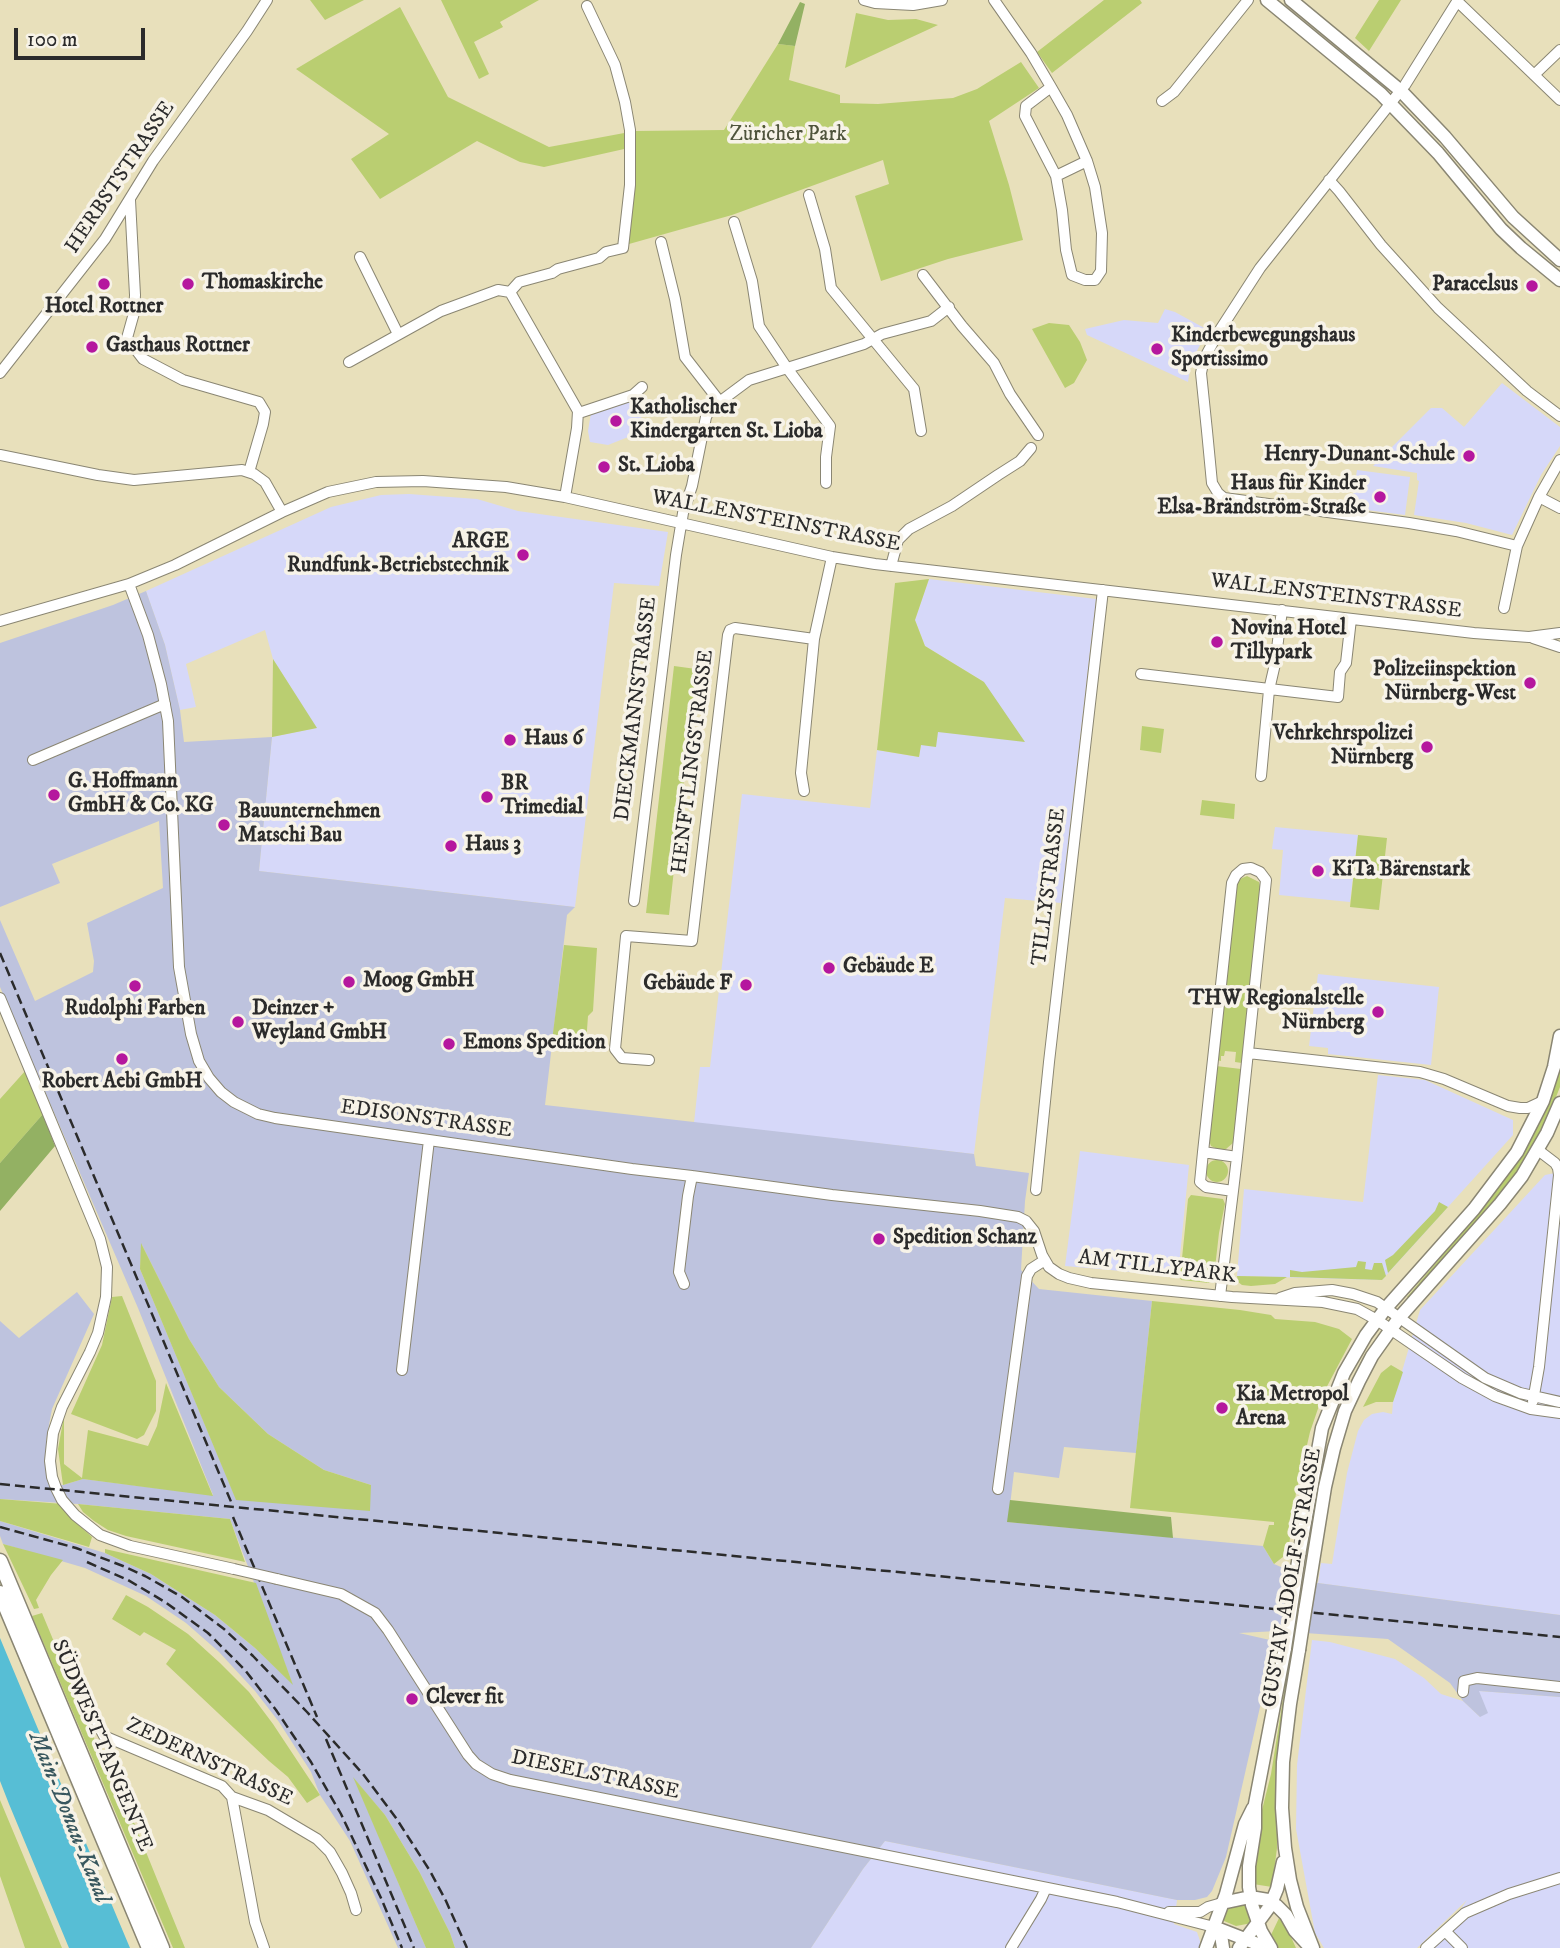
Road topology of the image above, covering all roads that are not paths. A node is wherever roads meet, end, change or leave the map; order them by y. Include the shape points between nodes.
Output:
1 (267, 0) edge
2 (864, 0) edge
3 (942, 0) edge
4 (994, 0) edge
5 (1248, 0) edge
6 (1267, 0) edge
7 (1291, 0) edge
8 (1458, 1) edge
9 (893, 2) edge
10 (587, 6) dead end
11 (1560, 50) edge
12 (1534, 75) junction
13 (1051, 87) junction
14 (1401, 91) junction
15 (1560, 100) edge
16 (1162, 101) dead end
17 (1390, 102) junction
18 (1087, 161) junction
19 (1056, 176) junction
20 (1329, 180) junction
21 (809, 195) dead end
22 (130, 199) junction
23 (734, 222) dead end
24 (661, 242) dead end
25 (360, 257) dead end
26 (1560, 260) edge
27 (923, 275) dead end
28 (1560, 280) edge
29 (510, 292) junction
30 (948, 307) junction
31 (398, 334) junction
32 (872, 340) junction
33 (349, 362) dead end
34 (787, 368) junction
35 (0, 373) edge
36 (642, 387) dead end
37 (720, 402) junction
38 (579, 413) junction
39 (1560, 416) edge
40 (921, 431) dead end
41 (1038, 435) dead end
42 (1031, 447) dead end
43 (0, 455) edge
44 (1560, 460) edge
45 (249, 472) junction
46 (826, 483) dead end
47 (565, 497) junction
48 (1539, 497) junction
49 (1560, 508) edge
50 (282, 512) junction
51 (681, 523) junction
52 (1517, 546) junction
53 (832, 556) junction
54 (891, 566) junction
55 (129, 584) junction
56 (1103, 590) junction
57 (1504, 608) dead end
58 (1282, 610) junction
59 (1351, 619) junction
60 (0, 621) edge
61 (1560, 633) edge
62 (1529, 637) junction
63 (814, 639) junction
64 (1560, 647) edge
65 (1141, 674) dead end
66 (1269, 690) junction
67 (165, 704) junction
68 (33, 760) dead end
69 (1261, 776) dead end
70 (804, 791) dead end
71 (634, 901) dead end
72 (0, 998) edge
73 (1560, 1036) edge
74 (1248, 1053) junction
75 (649, 1060) dead end
76 (1543, 1101) junction
77 (1560, 1103) edge
78 (1508, 1106) junction
79 (1529, 1132) junction
80 (429, 1140) junction
81 (1538, 1150) junction
82 (1203, 1152) junction
83 (1237, 1157) junction
84 (692, 1176) junction
85 (1036, 1190) dead end
86 (1233, 1191) junction
87 (1045, 1260) junction
88 (684, 1284) dead end
89 (1220, 1296) junction
90 (1273, 1300) junction
91 (1386, 1308) junction
92 (1399, 1318) junction
93 (1377, 1320) junction
94 (1391, 1329) junction
95 (402, 1370) dead end
96 (1534, 1397) junction
97 (1560, 1402) edge
98 (1531, 1409) junction
99 (1560, 1413) edge
100 (998, 1489) dead end
101 (0, 1561) edge
102 (0, 1593) edge
103 (1560, 1687) edge
104 (1463, 1692) dead end
105 (94, 1717) dead end
106 (232, 1797) junction
107 (1255, 1804) junction
108 (1284, 1848) junction
109 (1560, 1878) edge
110 (1046, 1888) junction
111 (1250, 1897) junction
112 (1272, 1902) junction
113 (1222, 1903) junction
114 (356, 1910) dead end
115 (1159, 1912) junction
116 (1200, 1912) junction
117 (1258, 1924) junction
118 (1214, 1927) junction
119 (1445, 1931) junction
120 (1242, 1943) edge
121 (149, 1948) edge
122 (162, 1948) edge
123 (264, 1948) edge
124 (1011, 1948) edge
125 (1206, 1948) edge
126 (1223, 1948) edge
127 (1269, 1948) edge
128 (1312, 1948) edge
129 (1426, 1948) edge
130 (1462, 1948) edge

1 - 22 street, HERBSTSTRASSE
2 - 9 street
3 - 9 street via 913,5
4 - 13 street
5 - 16 street
6 - 17 main road
7 - 14 main road
8 - 12 street
8 - 14 street
10 - 29 street via 615,65 630,130 623,248 519,282
11 - 12 street
12 - 15 street
13 - 18 street
13 - 19 street via 1026,106 1025,116
14 - 17 street
14 - 26 main road via 1513,217
17 - 20 street
17 - 28 main road via 1502,229
18 - 19 street
18 - 19 street via 1102,233 1101,271 1095,281 1072,275
20 - 39 street via 1438,308
20 - 52 street via 1238,299 1204,359 1201,373 1212,483 1231,500 1409,523
21 - 32 street via 831,288
22 - 35 street, HERBSTSTRASSE via 105,239
22 - 45 street via 135,295 127,338 142,359 183,380 259,402 265,412
23 - 34 street via 752,281 759,326
24 - 37 street via 685,357
25 - 31 street
27 - 30 street
29 - 31 street via 487,294
29 - 38 street
30 - 32 street via 931,321
30 - 41 street via 994,363
31 - 33 street
32 - 34 street
32 - 40 street via 914,389
34 - 37 street via 749,380
34 - 46 street via 830,426
36 - 38 street via 633,395
37 - 51 street, DIECKMANNSTRASSE via 706,417
38 - 47 street
42 - 54 street via 1020,461 909,529 898,540
43 - 45 street via 134,480
44 - 48 street
45 - 50 street via 265,482
47 - 50 street, WALLENSTEINSTRASSE via 480,484 394,481 335,490
47 - 51 street, WALLENSTEINSTRASSE
48 - 49 street
48 - 52 street
50 - 55 street, WALLENSTEINSTRASSE
51 - 53 street, WALLENSTEINSTRASSE
51 - 71 street, DIECKMANNSTRASSE
52 - 57 street
53 - 54 street, WALLENSTEINSTRASSE
53 - 63 street
54 - 56 street, WALLENSTEINSTRASSE
55 - 60 street, WALLENSTEINSTRASSE
55 - 67 street, EDISONSTRASSE
56 - 58 street, WALLENSTEINSTRASSE
56 - 85 street, TILLYSTRASSE
58 - 59 street, WALLENSTEINSTRASSE
58 - 66 street
59 - 62 street, WALLENSTEINSTRASSE
59 - 66 street via 1338,697
61 - 62 street, WALLENSTEINSTRASSE
62 - 64 street, WALLENSTEINSTRASSE
63 - 70 street via 801,773
63 - 75 street, HENFTLINGSTRASSE via 736,628 728,635 692,941 626,936 615,1049 622,1058
65 - 66 street
66 - 69 street
67 - 68 street
67 - 80 street, EDISONSTRASSE via 180,979 203,1069 221,1093 258,1114
72 - 110 street, DIESELSTRASSE, bridge via 100,1238 107,1267 98,1333 53,1433 52,1477 75,1515 100,1535 130,1546 341,1594 375,1613 468,1755 492,1774
73 - 76 main road, GUSTAV-ADOLF-STRASSE
74 - 78 street via 1420,1072
74 - 82 street via 1266,880 1251,868 1243,869 1232,883
74 - 83 street
76 - 78 street via 1528,1108
76 - 79 main road, GUSTAV-ADOLF-STRASSE
77 - 81 main road, GUSTAV-ADOLF-STRASSE
78 - 79 street
79 - 91 main road, GUSTAV-ADOLF-STRASSE via 1492,1187
80 - 84 street, EDISONSTRASSE
80 - 95 street
81 - 92 main road, GUSTAV-ADOLF-STRASSE via 1500,1205
81 - 96 street via 1555,1163 1559,1175
82 - 83 street
82 - 86 street via 1200,1182
83 - 86 street
84 - 87 street, EDISONSTRASSE via 1018,1217 1034,1231
84 - 88 street via 679,1272
86 - 89 street
87 - 89 street, AM TILLYPARK via 1059,1274 1080,1281
87 - 100 street via 1027,1276
89 - 90 street, AM TILLYPARK
90 - 91 street, AM TILLYPARK via 1332,1290
90 - 93 street, AM TILLYPARK via 1343,1305
91 - 92 street, AM TILLYPARK
91 - 93 main road, GUSTAV-ADOLF-STRASSE
92 - 94 main road, GUSTAV-ADOLF-STRASSE
92 - 96 street, AM TILLYPARK via 1485,1378
93 - 94 street, AM TILLYPARK
93 - 107 main road, GUSTAV-ADOLF-STRASSE, bridge via 1349,1363 1326,1416
94 - 98 street, AM TILLYPARK via 1476,1387
94 - 108 main road, GUSTAV-ADOLF-STRASSE, bridge via 1350,1400 1325,1487 1283,1762
96 - 97 street, AM TILLYPARK
96 - 98 street
98 - 99 street, AM TILLYPARK
101 - 122 highway, SÜDWESTTANGENTE
102 - 121 highway, SÜDWESTTANGENTE
103 - 104 street via 1476,1678 1464,1681
105 - 106 street, ZEDERNSTRASSE via 104,1736 222,1786
106 - 114 street, ZEDERNSTRASSE via 268,1810 317,1839 342,1873
106 - 123 street
107 - 111 main road, GUSTAV-ADOLF-STRASSE
107 - 113 main road, GUSTAV-ADOLF-STRASSE
108 - 112 main road
108 - 128 main road, GUSTAV-ADOLF-STRASSE
109 - 119 street via 1483,1904
110 - 115 street, DIESELSTRASSE
110 - 124 street
111 - 112 main road
111 - 113 main road
111 - 117 main road, GUSTAV-ADOLF-STRASSE
112 - 117 main road
112 - 128 main road, GUSTAV-ADOLF-STRASSE
113 - 116 street, DIESELSTRASSE
113 - 118 main road, GUSTAV-ADOLF-STRASSE
115 - 116 street, DIESELSTRASSE
115 - 118 street, DIESELSTRASSE
116 - 118 street
117 - 120 main road
117 - 127 main road, GUSTAV-ADOLF-STRASSE
118 - 120 main road
118 - 125 main road, GUSTAV-ADOLF-STRASSE
118 - 126 main road
119 - 129 street
119 - 130 street
120 - 127 main road

